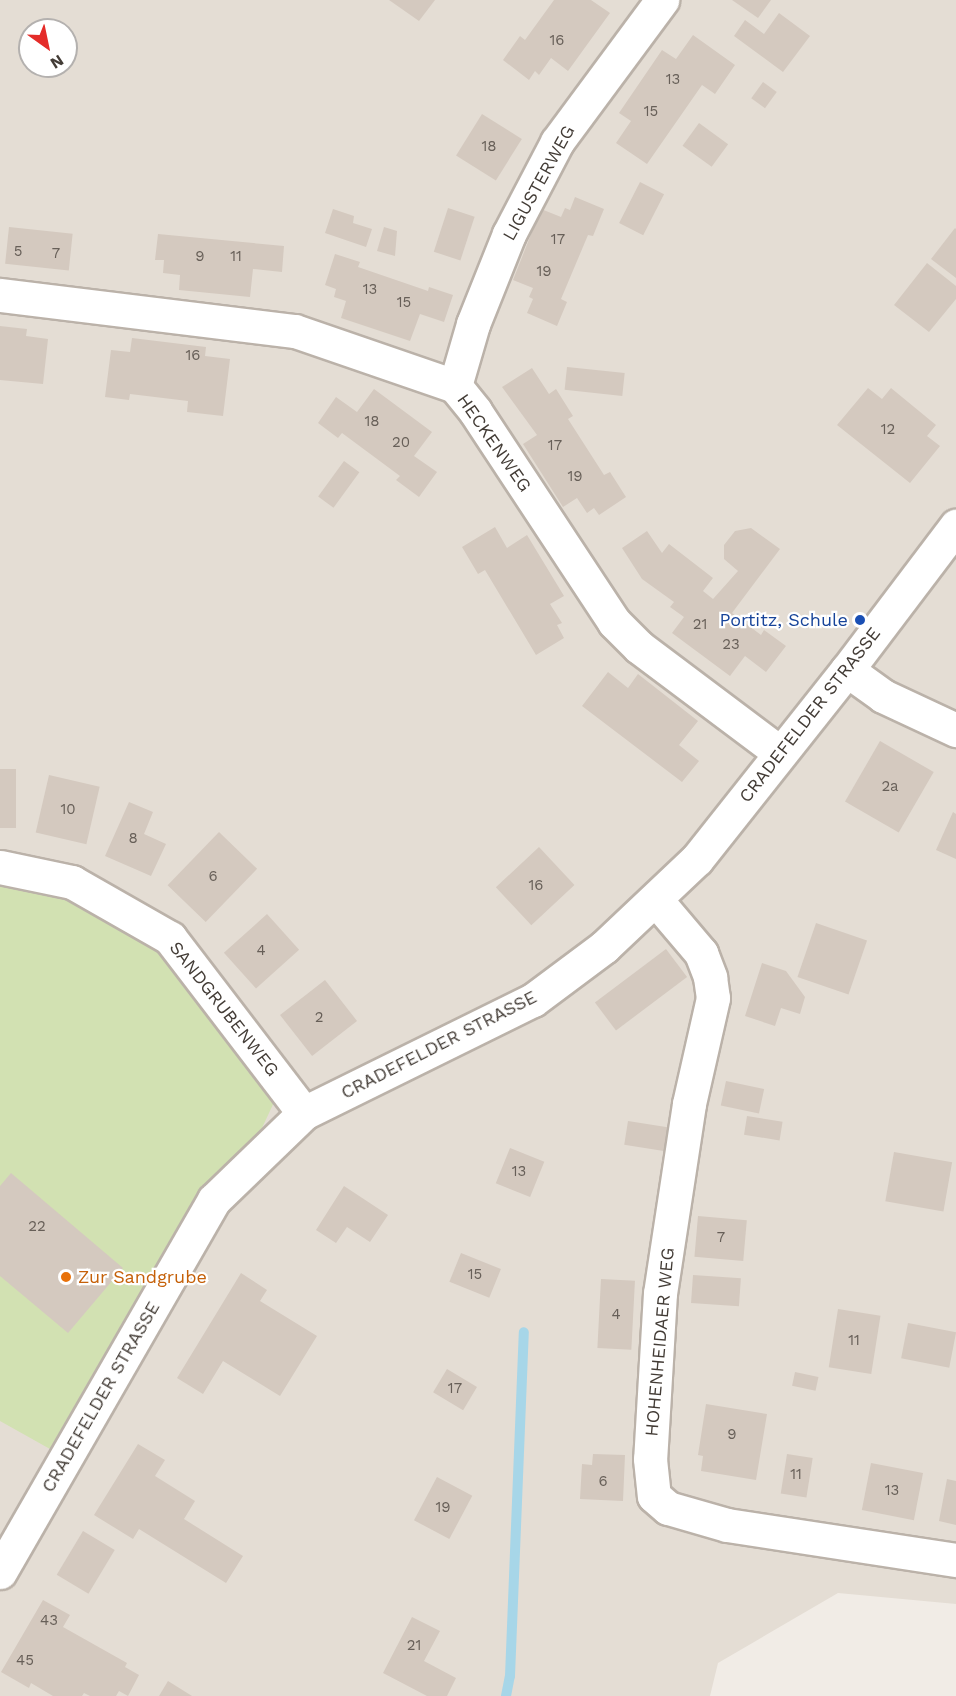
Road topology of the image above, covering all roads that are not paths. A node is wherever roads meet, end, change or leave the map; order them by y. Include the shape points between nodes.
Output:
1 (662, 0) edge
2 (0, 295) edge
3 (455, 387) junction
4 (956, 526) edge
5 (847, 670) junction
6 (956, 730) edge
7 (780, 753) junction
8 (0, 867) edge
9 (656, 900) junction
10 (304, 1113) junction
11 (956, 1560) edge
12 (0, 1572) edge

1 - 3 street, LIGUSTERWEG via 557,142 508,234 473,324
2 - 3 street, HECKENWEG via 295,331
3 - 7 street, HECKENWEG via 476,411 614,622 639,647
4 - 5 street, CRADEFELDER STRASSE
5 - 6 street via 883,696
5 - 7 street, CRADEFELDER STRASSE
7 - 9 street, CRADEFELDER STRASSE via 697,859
8 - 10 street, SANDGRUBENWEG via 72,882 170,938
9 - 10 street, CRADEFELDER STRASSE via 604,947 533,1000
9 - 11 street, HOHENHEIDAER WEG via 701,953 713,998 689,1104 660,1293 650,1459 654,1496 668,1508 727,1525
10 - 12 street, CRADEFELDER STRASSE via 214,1200

